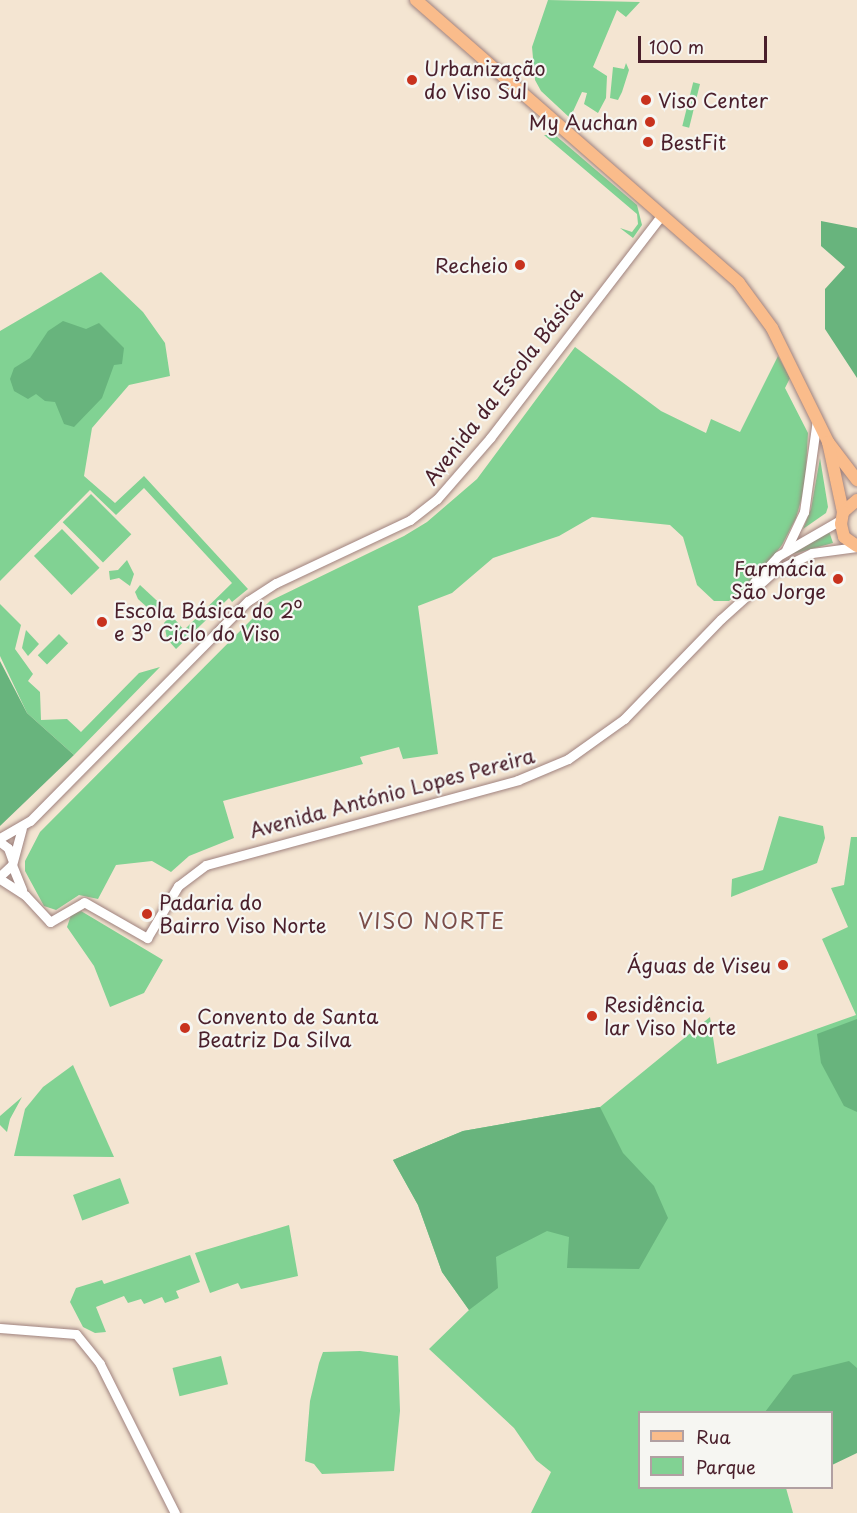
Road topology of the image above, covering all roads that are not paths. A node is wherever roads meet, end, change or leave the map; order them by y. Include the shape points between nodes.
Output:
1 (416, 0) edge
2 (662, 215) junction
3 (818, 418) junction
4 (828, 442) junction
5 (857, 480) edge
6 (857, 500) edge
7 (843, 515) junction
8 (857, 547) edge
9 (786, 550) junction
10 (732, 610) junction
11 (22, 828) junction
12 (0, 840) edge
13 (12, 862) junction
14 (0, 878) edge
15 (25, 895) junction
16 (0, 1328) edge
17 (175, 1513) edge

1 - 2 main road
2 - 3 main road via 715,259 755,302
2 - 11 street, Avenida da Escola Básica via 490,438 437,499 410,520 276,583 248,601
3 - 4 main road
3 - 9 street via 807,498
4 - 5 main road
4 - 7 main road
6 - 7 main road
7 - 8 main road via 844,537
7 - 9 street, Avenida António Lopes Pereira
8 - 10 street, Avenida António Lopes Pereira via 795,559 773,572
9 - 10 street, Avenida António Lopes Pereira
10 - 15 street, Avenida António Lopes Pereira via 624,719 568,759 518,780 206,865 178,886 147,938 84,902 50,922
11 - 12 street, Avenida da Escola Básica
11 - 13 street, Avenida da Escola Básica
12 - 13 street, Avenida da Escola Básica via 8,848
13 - 14 street, Avenida da Escola Básica
13 - 15 street
14 - 15 street
16 - 17 street via 76,1334 100,1364

